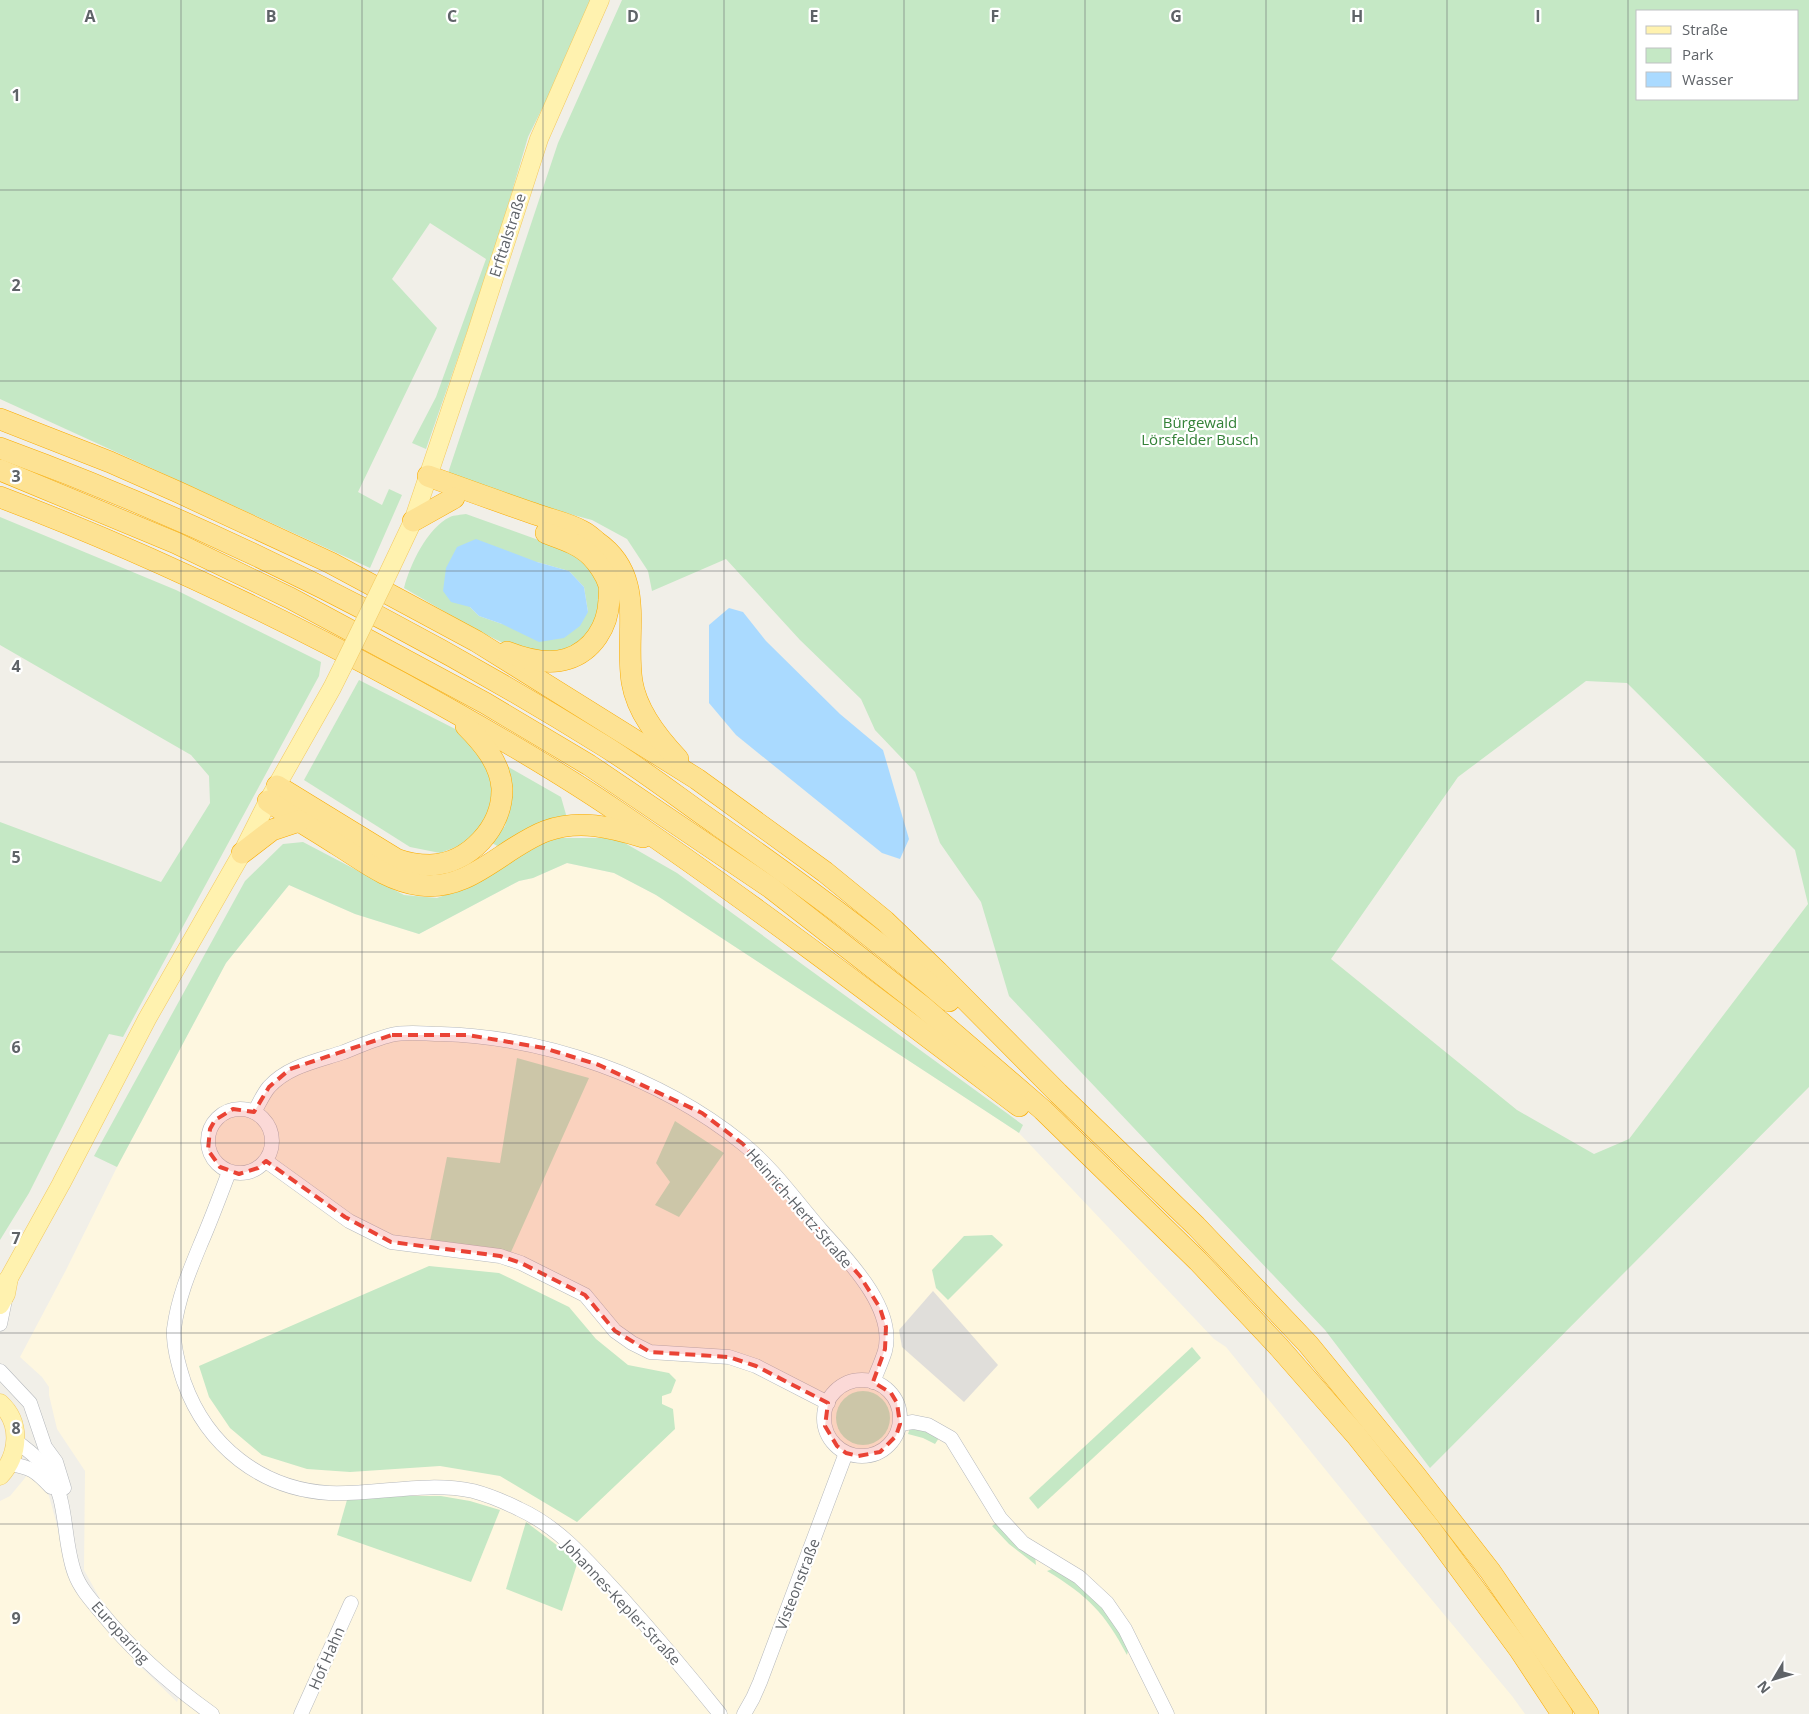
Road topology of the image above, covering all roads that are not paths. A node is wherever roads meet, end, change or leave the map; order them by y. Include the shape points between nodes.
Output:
1 (600, 0) edge
2 (0, 412) edge
3 (0, 419) edge
4 (0, 424) edge
5 (42, 434) junction
6 (0, 448) edge
7 (0, 470) edge
8 (426, 482) junction
9 (0, 496) edge
10 (454, 498) junction
11 (413, 521) junction
12 (476, 641) junction
13 (444, 706) junction
14 (698, 779) junction
15 (272, 794) junction
16 (299, 821) junction
17 (662, 844) junction
18 (242, 853) junction
19 (1058, 1093) junction
20 (254, 1112) junction
21 (266, 1161) junction
22 (229, 1172) junction
23 (1114, 1178) junction
24 (4, 1291) edge
25 (0, 1324) edge
26 (0, 1371) edge
27 (872, 1382) junction
28 (0, 1403) edge
29 (828, 1403) junction
30 (900, 1424) junction
31 (16, 1441) junction
32 (846, 1453) junction
33 (5, 1470) edge
34 (65, 1526) junction
35 (351, 1603) dead end
36 (212, 1714) edge
37 (301, 1714) edge
38 (720, 1714) edge
39 (744, 1714) edge
40 (1167, 1714) edge
41 (1562, 1714) edge
42 (1588, 1714) edge

1 - 8 main road, Erfttalstraße via 539,139
2 - 5 highway
3 - 5 highway
4 - 5 highway
5 - 12 highway via 331,563
6 - 19 highway via 155,509 361,607 458,658 604,746 796,880 932,986
7 - 23 highway via 176,543 290,598 485,703 589,766 771,888 922,1006 1043,1110
8 - 10 highway
8 - 11 main road, Erfttalstraße
8 - 14 highway via 582,531 605,547 619,563 629,588 632,683 641,709 663,742
9 - 13 highway via 215,588
10 - 11 highway
10 - 12 highway via 571,542 590,555 610,586 604,627 581,653 566,660 523,658
11 - 15 main road, Erfttalstraße, bridge via 343,666
12 - 14 highway
13 - 15 highway via 488,751 502,789 492,829 475,846 456,858 430,865 396,859
13 - 17 highway via 609,806
14 - 19 highway via 825,872 885,921
15 - 16 highway
15 - 18 main road, Erfttalstraße
16 - 17 highway via 376,869 396,879 420,885 457,882 532,838 564,826 592,824
16 - 18 highway via 272,830
17 - 23 highway via 738,896
18 - 24 main road, Erfttalstraße via 147,1019
19 - 42 highway via 1196,1226 1308,1344 1490,1571
20 - 21 street via 262,1117 271,1134 272,1143
20 - 22 street via 244,1109 228,1111 215,1120 210,1129 208,1150 220,1167
20 - 27 street, Heinrich-Hertz-Straße via 269,1087 290,1069 392,1035 414,1033 468,1035 544,1048 599,1065 658,1089 702,1113 743,1144 860,1276 880,1308 886,1327 885,1349
21 - 22 street via 249,1172
21 - 29 street via 349,1221 391,1242 500,1256 521,1263 585,1296 615,1331 650,1352 730,1357 756,1366
22 - 38 street, Johannes-Kepler-Straße via 181,1292 174,1332 179,1368 190,1397 212,1435 240,1461 264,1476 303,1490 330,1493 438,1487 474,1491 520,1509 575,1547
23 - 41 highway via 1265,1332 1356,1436 1465,1575
24 - 25 street
26 - 34 street via 30,1403 45,1447 56,1462 67,1504
27 - 29 street via 851,1382 833,1394
27 - 30 street via 887,1390 897,1403
28 - 31 main road via 13,1422
29 - 32 street via 825,1426 830,1437
30 - 32 street via 893,1440 880,1452 869,1456
30 - 40 street via 928,1425 951,1438 1000,1518 1023,1543 1078,1577 1107,1603 1125,1629
31 - 33 main road
31 - 34 street via 46,1468 57,1486
32 - 39 street, Visteonstraße via 760,1682
33 - 34 street via 26,1466 39,1474 51,1487
34 - 36 street, Europaring via 75,1575 84,1592 149,1664
35 - 37 street, Hof Hahn

